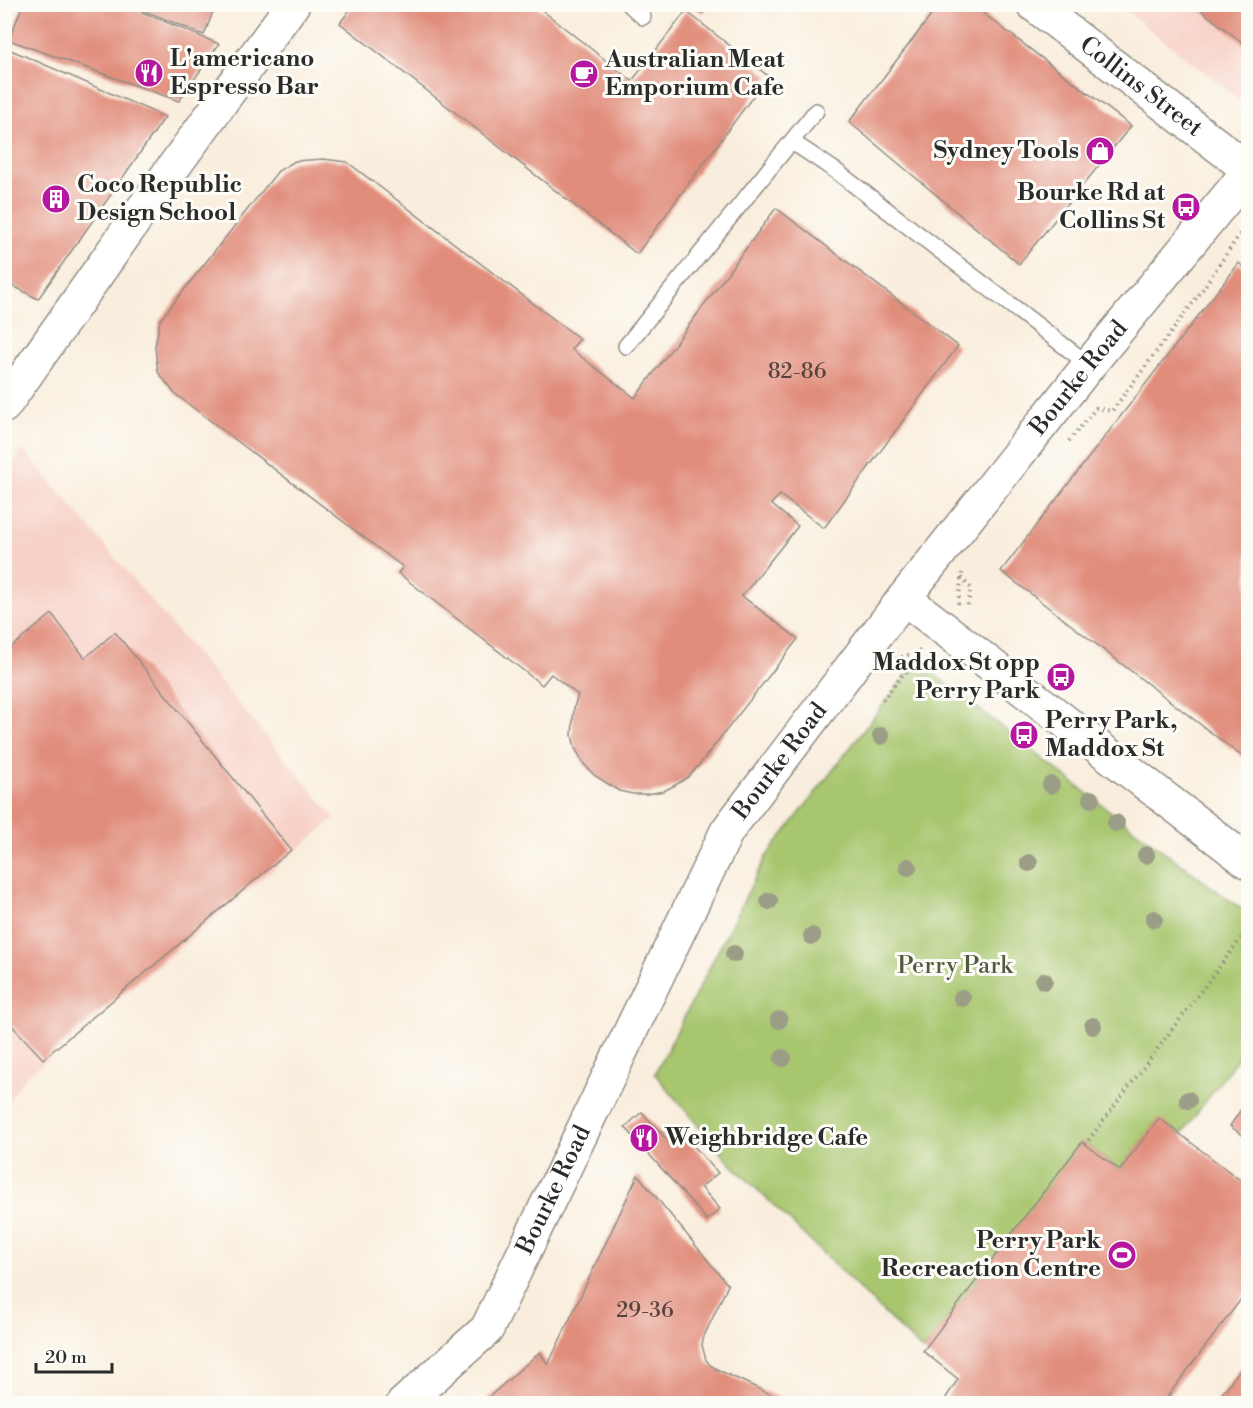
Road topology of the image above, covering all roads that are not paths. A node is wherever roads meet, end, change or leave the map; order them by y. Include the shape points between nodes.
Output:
1 (293, 4) edge
2 (629, 4) edge
3 (1033, 4) edge
4 (643, 17) dead end
5 (816, 111) dead end
6 (790, 143) junction
7 (1248, 170) edge
8 (626, 346) dead end
9 (1089, 365) junction
10 (4, 406) edge
11 (904, 598) junction
12 (1248, 862) edge
13 (403, 1404) edge

1 - 10 street
2 - 4 lane
3 - 7 street, Collins Street
5 - 6 lane
6 - 8 lane
6 - 9 lane via 836,171
7 - 9 street, Bourke Road
9 - 11 street, Bourke Road
11 - 12 street
11 - 13 street, Bourke Road via 727,831 487,1329

